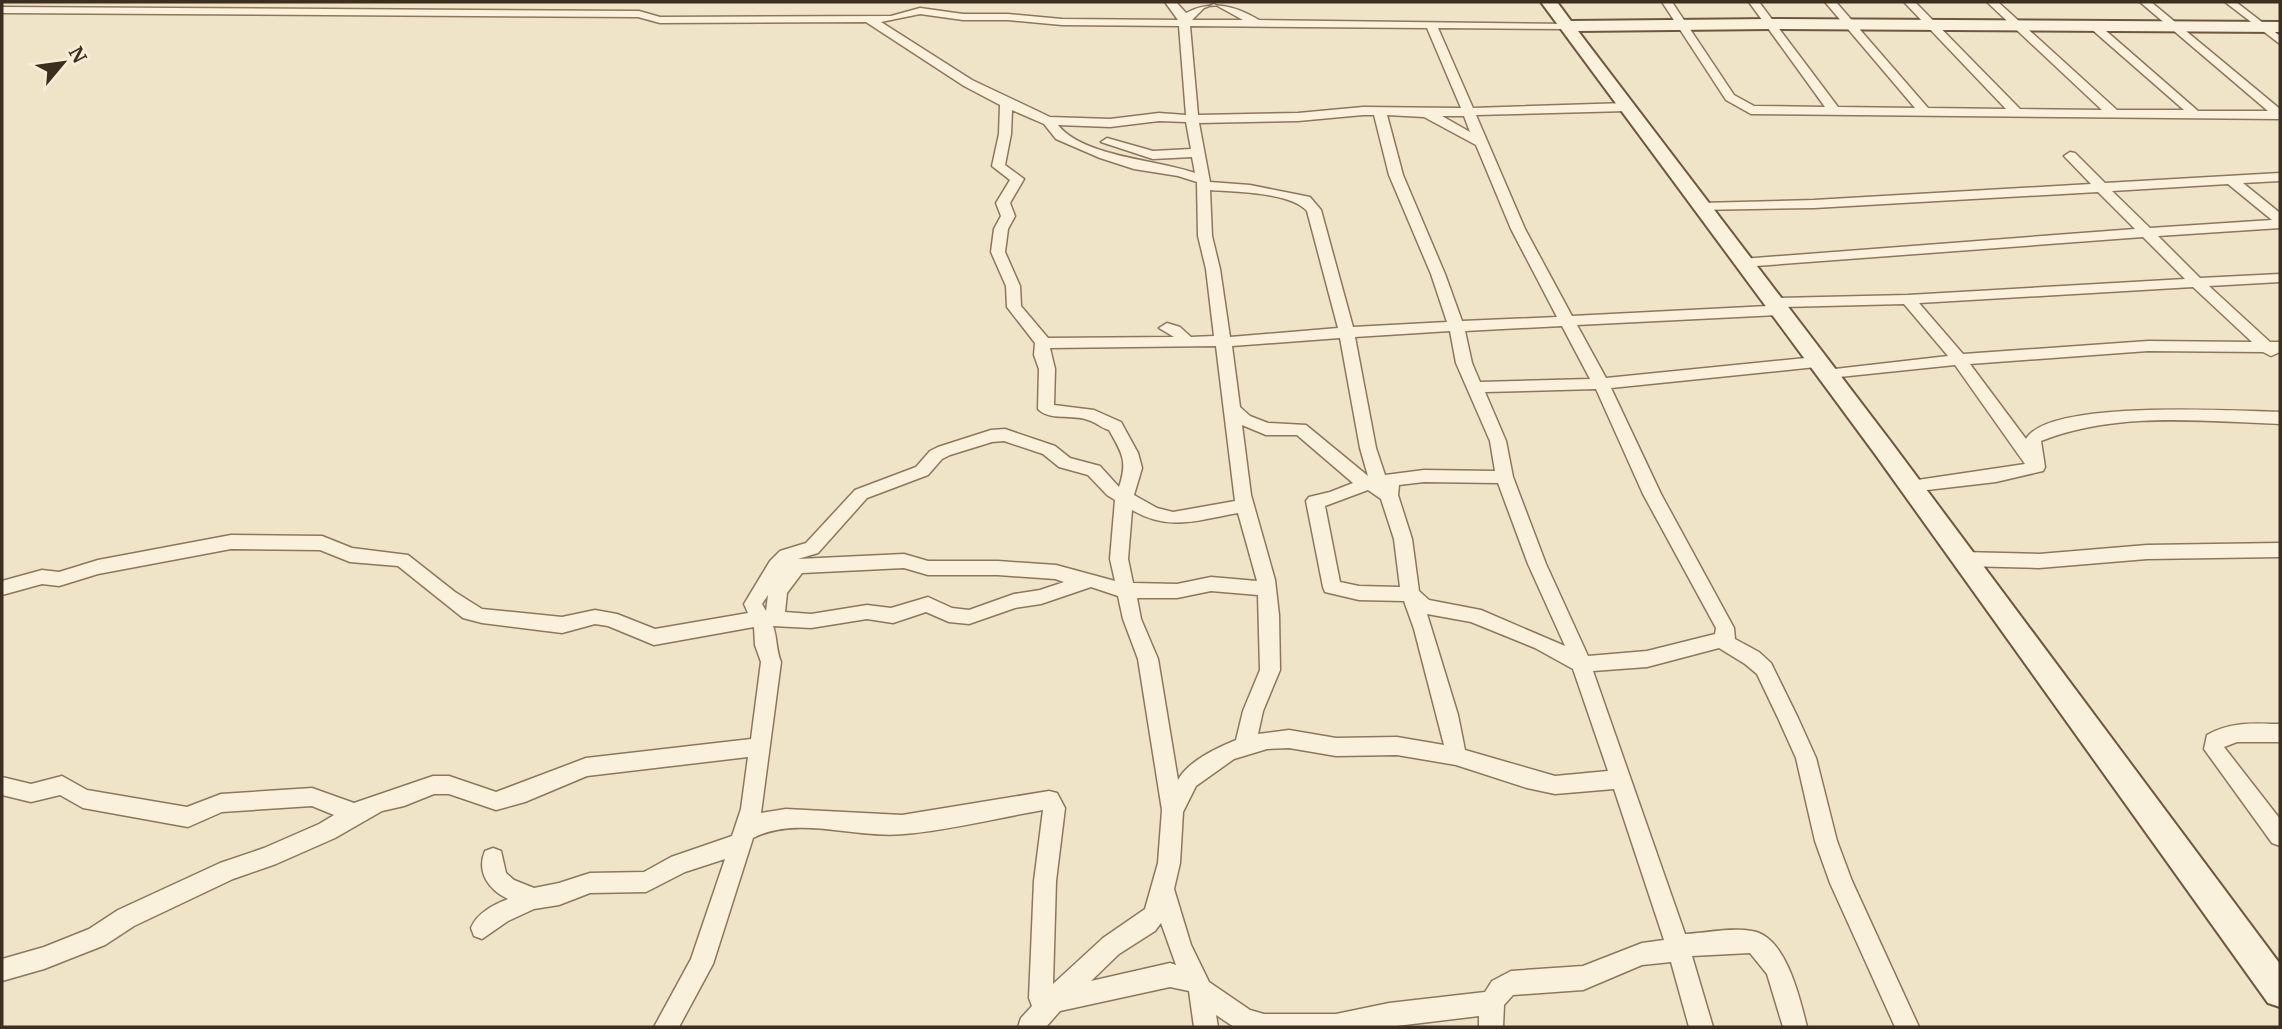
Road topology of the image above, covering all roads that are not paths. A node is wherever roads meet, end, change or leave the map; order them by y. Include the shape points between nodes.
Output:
1 (446, 2) edge
2 (495, 2) edge
3 (654, 2) edge
4 (1170, 2) edge
5 (1211, 2) edge
6 (1549, 2) edge
7 (1667, 2) edge
8 (1754, 2) edge
9 (1830, 2) edge
10 (1909, 2) edge
11 (1992, 2) edge
12 (2145, 2) edge
13 (2230, 2) edge
14 (1225, 3) edge
15 (811, 4) dead end
16 (1015, 4) dead end
17 (915, 6) edge
18 (2, 10) edge
19 (439, 13) junction
20 (487, 14) junction
21 (651, 17) junction
22 (822, 17) junction
23 (867, 18) junction
24 (1030, 19) junction
25 (1184, 21) junction
26 (1263, 24) junction
27 (1770, 24) junction
28 (1848, 24) junction
29 (1929, 24) junction
30 (1680, 25) junction
31 (2016, 25) junction
32 (2093, 25) junction
33 (2172, 25) junction
34 (1567, 26) junction
35 (2262, 26) junction
36 (1432, 27) junction
37 (2280, 27) edge
38 (2280, 41) edge
39 (1006, 103) junction
40 (1628, 107) junction
41 (1833, 109) junction
42 (1467, 110) junction
43 (1924, 111) junction
44 (1380, 113) junction
45 (1427, 113) junction
46 (2017, 113) junction
47 (2193, 113) junction
48 (2114, 114) junction
49 (2280, 115) edge
50 (1192, 119) junction
51 (1048, 121) junction
52 (1107, 142) dead end
53 (1482, 143) junction
54 (1198, 153) junction
55 (2070, 156) dead end
56 (2280, 177) edge
57 (2230, 179) junction
58 (1203, 183) junction
59 (2102, 188) junction
60 (1700, 206) junction
61 (2280, 222) edge
62 (2146, 233) junction
63 (1742, 263) junction
64 (2280, 278) edge
65 (2198, 284) junction
66 (1908, 299) junction
67 (1775, 307) junction
68 (1566, 321) junction
69 (1456, 326) junction
70 (1167, 328) dead end
71 (1345, 334) junction
72 (1043, 342) junction
73 (1187, 342) junction
74 (1224, 342) junction
75 (2276, 352) edge
76 (1960, 359) junction
77 (1821, 368) junction
78 (1601, 384) junction
79 (1474, 387) junction
80 (1231, 408) junction
81 (2280, 418) edge
82 (2037, 467) junction
83 (1503, 477) junction
84 (1382, 484) junction
85 (1910, 486) junction
86 (1124, 498) junction
87 (1245, 506) junction
88 (2280, 550) edge
89 (1962, 559) junction
90 (1082, 580) junction
91 (2, 587) edge
92 (1266, 589) junction
93 (1127, 590) junction
94 (1410, 594) junction
95 (767, 617) junction
96 (1722, 641) junction
97 (1581, 664) junction
98 (2280, 733) edge
99 (1245, 746) junction
100 (760, 747) junction
101 (1456, 756) junction
102 (1621, 779) junction
103 (2, 786) edge
104 (1172, 811) junction
105 (355, 813) junction
106 (749, 829) junction
107 (2280, 836) edge
108 (493, 858) dead end
109 (1163, 889) junction
110 (533, 898) junction
111 (482, 928) dead end
112 (1680, 947) junction
113 (2, 970) edge
114 (1197, 985) junction
115 (2280, 992) edge
116 (1053, 1001) junction
117 (1492, 1003) junction
118 (666, 1027) edge
119 (1030, 1027) edge
120 (1206, 1027) edge
121 (1491, 1027) edge
122 (1701, 1027) edge
123 (1795, 1027) edge
124 (1906, 1027) edge

1 - 19 street
2 - 20 street
3 - 21 street
4 - 25 street
5 - 25 street
6 - 34 main road
7 - 30 street
8 - 27 street
9 - 28 street
10 - 29 street
11 - 31 street
12 - 33 street
13 - 35 street
14 - 26 street
15 - 22 street
16 - 24 street
17 - 23 street via 895,18
17 - 24 street via 963,16
18 - 19 street
19 - 20 street
20 - 21 street
21 - 22 street
22 - 23 street
23 - 39 street
24 - 25 street
25 - 26 street
25 - 50 street
26 - 36 street
27 - 28 main road
27 - 30 main road
27 - 41 street
28 - 29 main road
28 - 43 street
29 - 31 main road
29 - 46 street
30 - 34 main road
30 - 41 street via 1730,97 1744,108
31 - 32 main road
31 - 48 street
32 - 33 main road
32 - 47 street
33 - 35 main road
33 - 49 street
34 - 36 street
34 - 40 main road
35 - 37 main road
35 - 38 street
36 - 42 street
39 - 51 street
39 - 72 street via 998,166 1017,179 1003,203 1007,216 998,252 1013,286 1014,307
40 - 42 street
40 - 60 main road
41 - 43 street
42 - 45 street
42 - 53 street
43 - 46 street
44 - 45 street
44 - 50 street
44 - 69 street via 1396,175
45 - 53 street
46 - 48 street
47 - 48 street
47 - 49 street
50 - 51 street
50 - 54 street
51 - 58 street via 1060,136 1104,155 1192,175
52 - 54 street via 1153,155
53 - 68 street via 1518,229
54 - 58 street
55 - 59 street
56 - 57 street
57 - 59 street
57 - 61 street
58 - 71 street via 1307,201 1321,231
58 - 74 street via 1205,236
59 - 60 street
59 - 62 street
60 - 63 main road
61 - 62 street
62 - 63 street
62 - 65 street
63 - 67 main road
64 - 65 street
65 - 66 street
65 - 75 street
66 - 67 street
66 - 76 street
67 - 68 street
67 - 77 main road
68 - 69 street
68 - 78 street
69 - 71 street
69 - 79 street
70 - 73 street
71 - 74 street
71 - 84 street via 1368,448
72 - 73 street
72 - 86 street via 1046,409 1094,415 1117,427 1134,468
73 - 74 street
74 - 80 street
75 - 76 street via 2148,346
76 - 77 street
76 - 82 street
77 - 78 street
77 - 85 main road
78 - 79 street
78 - 96 street via 1652,494 1725,628
79 - 83 street via 1498,441
80 - 84 street via 1266,429 1300,429 1360,481
80 - 87 street
81 - 82 street via 2186,413 2088,422 2035,437
82 - 85 street
83 - 84 street via 1472,475
83 - 97 street
84 - 94 street via 1401,531
84 - 94 street via 1314,503 1331,585 1359,593
85 - 89 main road
86 - 87 street via 1173,518
86 - 93 street via 1119,559
86 - 95 street via 1094,470 1065,463 1038,445 1000,435 968,443 936,456 922,471 861,494 812,548 786,556 754,600 754,610
87 - 92 street
88 - 89 street via 2147,552 2039,561
89 - 115 main road
90 - 93 street
90 - 95 street via 969,617 949,615 928,604 893,616 867,612 811,621
90 - 95 street via 1056,572 928,568 904,561 797,566 778,591
91 - 95 street via 231,542 322,543 350,555 402,559 470,613 482,616 562,625 592,617 610,618 654,637
92 - 93 street via 1211,584 1177,591
92 - 99 street via 1272,646 1269,670
93 - 104 street via 1132,619 1148,659
94 - 97 street via 1424,606 1474,615
94 - 101 street via 1424,629
95 - 100 street via 765,645 771,662
96 - 97 street via 1647,659
96 - 124 street via 1763,669 1788,718 1806,758 1826,841 1842,883
97 - 102 street
98 - 107 street via 2241,733 2214,741 2214,749
99 - 101 street via 1289,739 1336,747 1397,746
99 - 104 street via 1197,772 1183,786
100 - 105 street via 586,768 496,800 441,783
100 - 106 street
101 - 102 street via 1555,785
102 - 112 street
103 - 105 street via 31,793 62,785 83,799 188,817 221,803 312,797
104 - 109 street
105 - 113 street via 327,831 228,870 126,918 97,937
106 - 110 street via 646,881 590,883
106 - 116 street via 786,819 902,825 1052,801 1040,994 1043,1000
106 - 118 street via 701,964
108 - 110 street via 498,880
109 - 114 street via 1172,928
109 - 116 street via 1147,923 1111,946
110 - 111 street via 500,913
112 - 117 street via 1642,954 1583,978 1511,983 1500,989
112 - 122 street
112 - 123 street via 1752,942 1762,947 1771,956
114 - 116 street via 1170,975
114 - 117 street via 1244,1020 1264,1026 1336,1026
114 - 120 street
116 - 119 street
117 - 121 street

